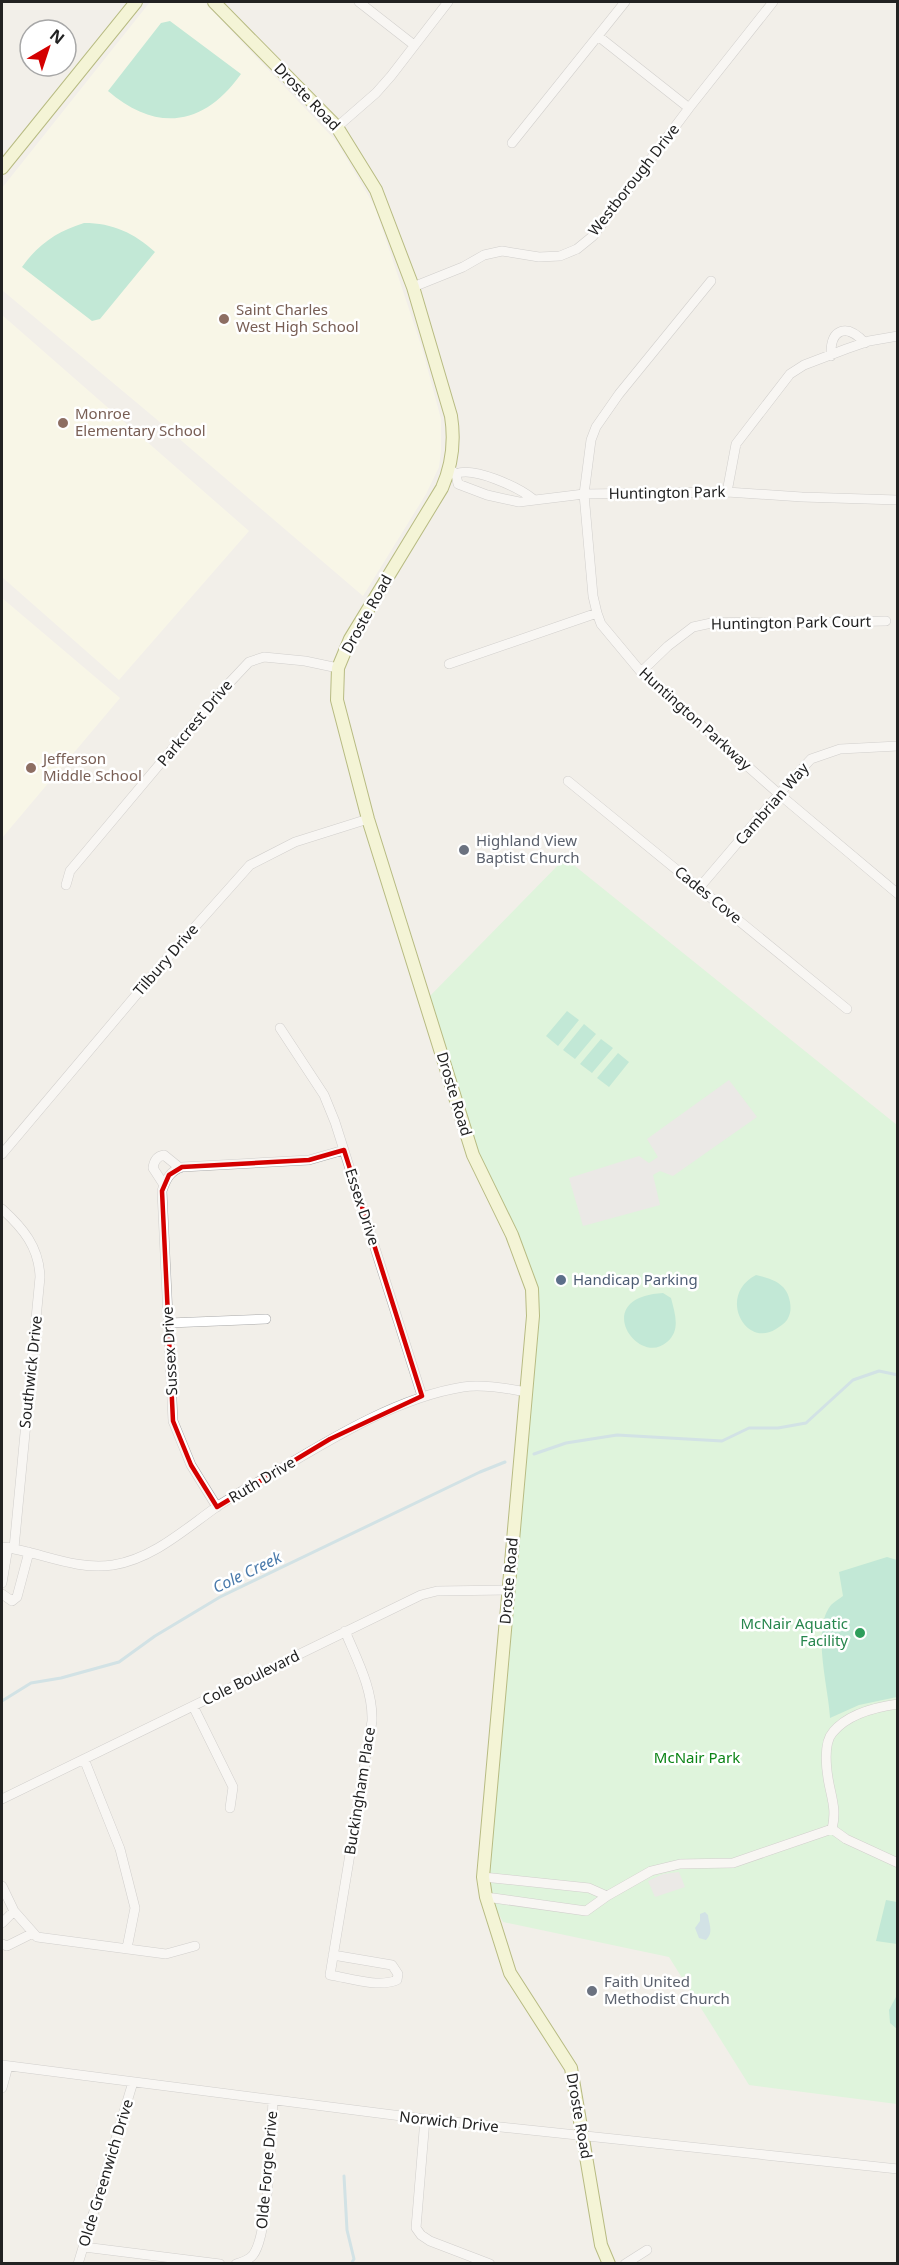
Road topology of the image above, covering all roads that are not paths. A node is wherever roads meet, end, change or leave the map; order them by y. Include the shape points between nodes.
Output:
1 (136, 2) edge
2 (214, 2) edge
3 (359, 2) edge
4 (448, 2) edge
5 (625, 2) edge
6 (773, 2) edge
7 (598, 36) junction
8 (414, 45) junction
9 (689, 108) junction
10 (337, 127) junction
11 (512, 143) dead end
12 (2, 168) edge
13 (711, 280) dead end
14 (413, 287) junction
15 (897, 336) edge
16 (865, 343) junction
17 (831, 356) junction
18 (453, 471) junction
19 (727, 492) junction
20 (584, 494) junction
21 (533, 499) junction
22 (897, 500) edge
23 (597, 613) junction
24 (886, 621) dead end
25 (449, 664) dead end
26 (338, 668) junction
27 (641, 672) junction
28 (897, 746) edge
29 (568, 781) dead end
30 (779, 794) junction
31 (368, 819) junction
32 (66, 885) dead end
33 (699, 888) junction
34 (897, 894) edge
35 (847, 1009) dead end
36 (280, 1028) dead end
37 (344, 1150) junction
38 (2, 1154) edge
39 (180, 1168) junction
40 (164, 1185) junction
41 (2, 1209) edge
42 (266, 1319) dead end
43 (169, 1323) junction
44 (526, 1392) junction
45 (422, 1396) junction
46 (217, 1507) junction
47 (8, 1547) edge
48 (29, 1552) junction
49 (2, 1583) edge
50 (508, 1590) junction
51 (2, 1594) edge
52 (345, 1631) junction
53 (897, 1704) edge
54 (193, 1706) junction
55 (84, 1759) junction
56 (2, 1799) edge
57 (230, 1808) dead end
58 (832, 1829) junction
59 (897, 1863) edge
60 (483, 1876) junction
61 (2, 1886) edge
62 (607, 1896) junction
63 (486, 1898) junction
64 (14, 1911) junction
65 (2, 1923) edge
66 (33, 1933) junction
67 (2, 1944) edge
68 (195, 1946) dead end
69 (127, 1948) junction
70 (333, 1955) junction
71 (5, 2066) edge
72 (133, 2082) junction
73 (2, 2088) edge
74 (273, 2101) junction
75 (425, 2119) junction
76 (582, 2136) junction
77 (897, 2169) edge
78 (84, 2247) junction
79 (647, 2250) dead end
80 (78, 2264) edge
81 (220, 2264) edge
82 (236, 2264) edge
83 (490, 2264) edge
84 (609, 2264) edge
85 (625, 2264) edge

1 - 12 street
2 - 10 street, Droste Road
3 - 8 street
4 - 8 street
5 - 7 street
6 - 9 street, Westborough Drive
7 - 9 street
7 - 11 street
8 - 10 street via 376,93
9 - 14 street, Westborough Drive via 593,236 577,249 560,256 539,257 501,251
10 - 14 street, Droste Road via 376,190
13 - 20 street, Huntington Parkway via 596,427
14 - 18 street, Droste Road via 448,402 453,429
15 - 16 street
16 - 17 street
16 - 17 street via 857,334 842,331 835,336
17 - 19 street via 790,374 761,410 736,444
18 - 21 street via 469,471 511,485
18 - 21 street, Huntington Park via 458,484 487,495 519,502
18 - 26 street, Droste Road via 350,639
19 - 20 street, Huntington Park
19 - 22 street, Huntington Park
20 - 21 street, Huntington Park
20 - 23 street, Huntington Parkway via 592,596
23 - 25 street
23 - 27 street, Huntington Parkway via 601,624
24 - 27 street, Huntington Park Court via 716,622 693,627
26 - 31 street, Droste Road via 337,700
26 - 32 street, Parkcrest Drive via 268,658 249,663 70,871
27 - 30 street, Huntington Parkway
28 - 30 street, Cambrian Way via 828,752 811,759
29 - 33 street, Cades Cove
30 - 33 street, Cambrian Way
30 - 34 street, Huntington Parkway
31 - 38 street, Tilbury Drive via 295,842 250,865
31 - 44 street, Droste Road via 473,1155 512,1235 532,1289
33 - 35 street, Cades Cove
36 - 37 street, Essex Drive via 324,1095
37 - 39 street, Sussex Drive via 309,1160
37 - 45 street, Essex Drive
39 - 40 street via 169,1174
39 - 40 street, Sussex Drive via 164,1155 159,1156 153,1168
40 - 43 street, Sussex Drive
41 - 47 street, Southwick Drive via 31,1242 40,1271
42 - 43 street
43 - 46 street, Sussex Drive via 173,1421 191,1465
44 - 45 street, Ruth Drive via 465,1387
44 - 50 street, Droste Road
45 - 46 street, Ruth Drive via 330,1439
46 - 48 street, Ruth Drive via 170,1542 113,1565 70,1563
47 - 48 street, Ruth Drive
47 - 49 street, Southwick Drive
48 - 51 street via 17,1598 12,1601
50 - 52 street, Cole Boulevard via 430,1592
50 - 60 street, Droste Road
52 - 54 street, Cole Boulevard
52 - 70 street, Buckingham Place via 368,1687 372,1721
53 - 58 street via 854,1717 832,1732 827,1753 835,1814
54 - 55 street, Cole Boulevard
54 - 57 street via 233,1787
55 - 56 street, Cole Boulevard
55 - 69 street via 120,1849 135,1908
58 - 59 street
58 - 62 street via 733,1863 680,1864 651,1871
60 - 62 street via 590,1888
60 - 63 street, Droste Road
61 - 64 street
62 - 63 street via 586,1911
63 - 76 street, Droste Road via 510,1973 572,2068
64 - 65 street
64 - 66 street
66 - 67 street via 7,1946
66 - 69 street via 37,1937
68 - 69 street via 166,1954
70 - 70 street, Buckingham Place via 330,1975 390,1983 397,1980 392,1965
71 - 72 street, Norwich Drive
71 - 73 street
72 - 74 street, Norwich Drive
72 - 78 street, Olde Greenwich Drive
74 - 75 street, Norwich Drive
74 - 82 street, Olde Forge Drive via 263,2229 253,2255
75 - 76 street, Norwich Drive
75 - 83 street via 416,2228 430,2241
76 - 77 street, Norwich Drive
76 - 84 street, Droste Road via 601,2246
78 - 80 street, Olde Greenwich Drive
78 - 81 street
79 - 85 street

